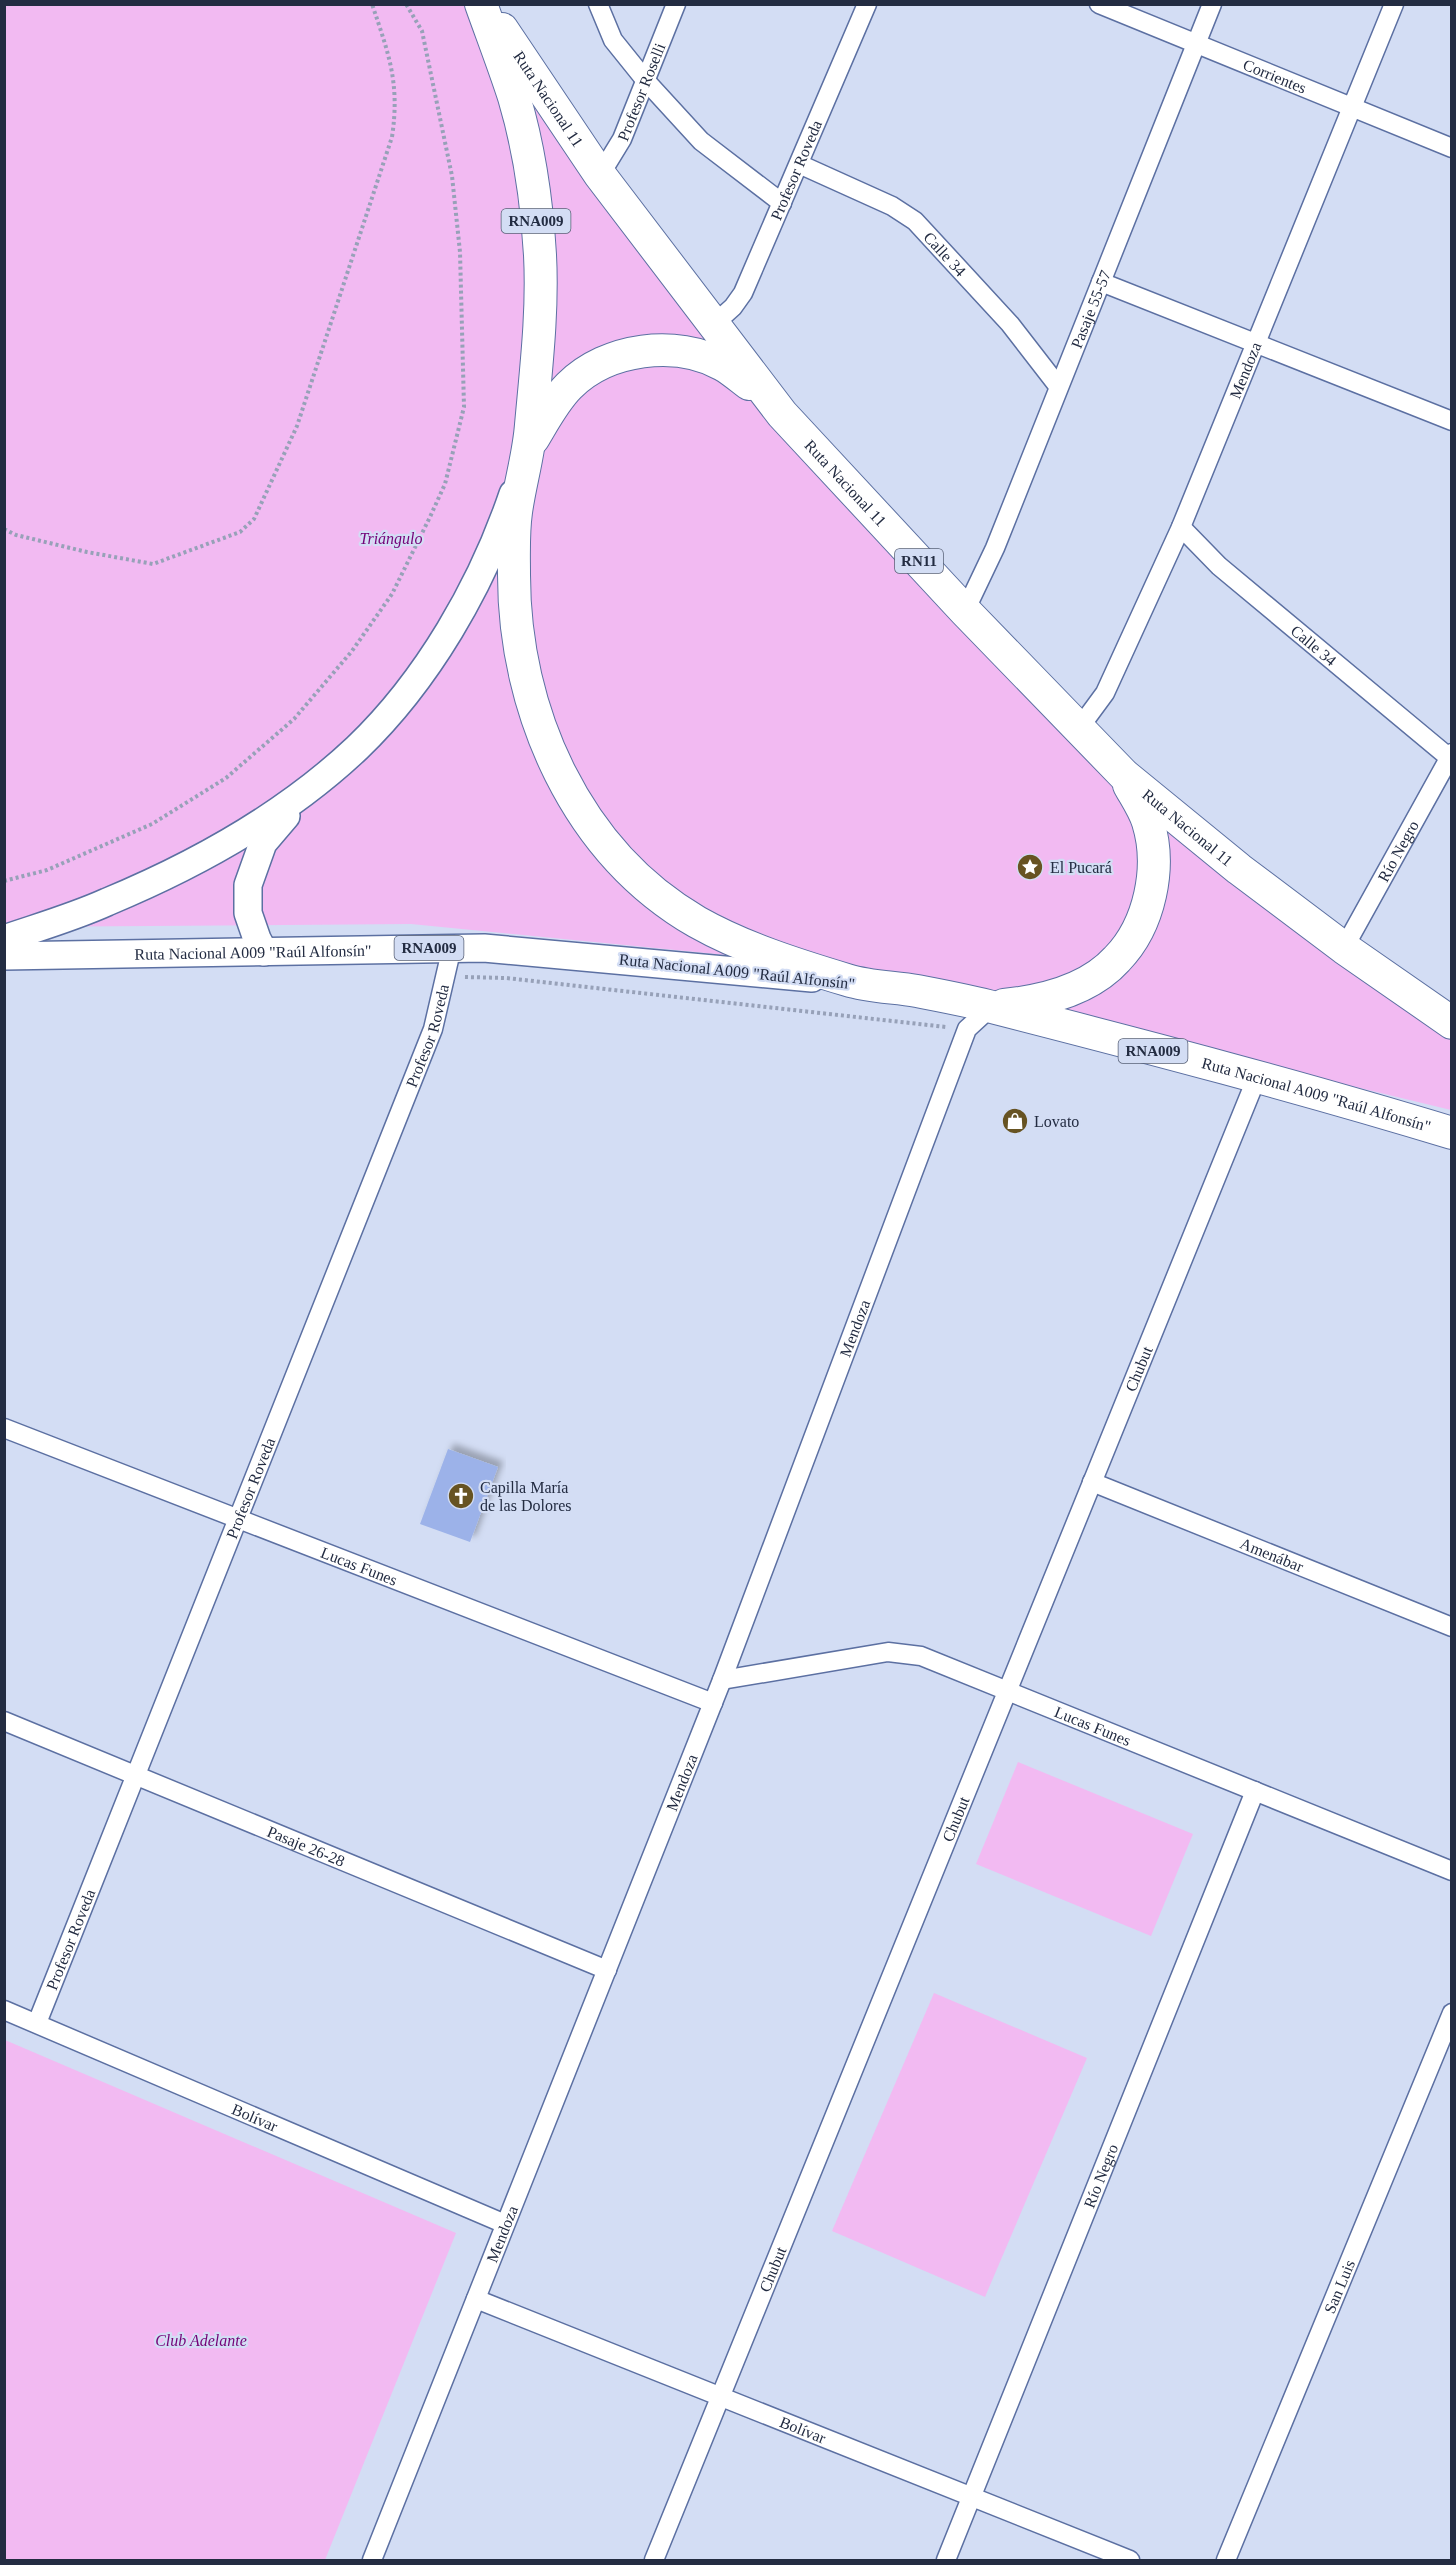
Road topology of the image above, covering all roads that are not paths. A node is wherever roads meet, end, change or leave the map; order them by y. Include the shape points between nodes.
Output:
1 (483, 4) edge
2 (598, 4) edge
3 (676, 4) edge
4 (867, 4) edge
5 (1099, 4) edge
6 (1212, 4) edge
7 (1394, 4) edge
8 (1196, 44) junction
9 (646, 81) junction
10 (1353, 108) junction
11 (1452, 148) edge
12 (799, 164) junction
13 (600, 175) junction
14 (782, 203) junction
15 (1101, 282) junction
16 (713, 325) junction
17 (1257, 345) junction
18 (1058, 386) junction
19 (782, 414) junction
20 (1452, 421) edge
21 (529, 445) junction
22 (1181, 527) junction
23 (965, 611) junction
24 (1080, 727) junction
25 (1451, 757) edge
26 (1124, 775) junction
27 (319, 780) junction
28 (4, 939) edge
29 (452, 947) junction
30 (1344, 948) junction
31 (264, 952) junction
32 (4, 956) edge
33 (852, 982) junction
34 (991, 1007) junction
35 (1452, 1023) edge
36 (1257, 1077) junction
37 (1452, 1133) edge
38 (4, 1428) edge
39 (1092, 1482) junction
40 (238, 1519) junction
41 (1452, 1627) edge
42 (722, 1680) junction
43 (1006, 1691) junction
44 (713, 1702) junction
45 (4, 1721) edge
46 (137, 1774) junction
47 (1255, 1791) junction
48 (1452, 1871) edge
49 (607, 1970) junction
50 (4, 2010) edge
51 (1452, 2013) edge
52 (37, 2023) junction
53 (505, 2224) junction
54 (476, 2299) junction
55 (720, 2396) junction
56 (972, 2497) junction
57 (372, 2560) edge
58 (654, 2560) edge
59 (946, 2560) edge
60 (1130, 2560) edge
61 (1226, 2560) edge

1 - 13 highway, Ruta Nacional 11 / RN11
1 - 21 highway, RNA009 via 515,101 540,258
2 - 9 street via 613,40
3 - 9 street, Profesor Roselli
4 - 12 street, Profesor Roveda
5 - 8 street, Corrientes
6 - 8 street, Pasaje 55-57
7 - 10 street, Mendoza
8 - 10 street, Corrientes
8 - 15 street, Pasaje 55-57
9 - 13 street, Profesor Roselli via 622,139
9 - 14 street via 701,141
10 - 11 street, Corrientes
10 - 17 street, Mendoza
12 - 14 street, Profesor Roveda
12 - 18 street, Calle 34 via 892,206 915,221 1010,324
13 - 16 highway, Ruta Nacional 11 / RN11
14 - 16 street, Profesor Roveda via 743,293
15 - 17 street
15 - 18 street, Pasaje 55-57
16 - 19 highway, Ruta Nacional 11 / RN11
17 - 20 street
17 - 22 street, Mendoza
18 - 23 street, Pasaje 55-57 via 995,548
19 - 21 highway, RNA009 via 723,365 666,350 633,353 602,363 570,385
19 - 23 highway, Ruta Nacional 11 / RN11
21 - 27 main road, RNA009 via 509,506 447,632 384,719
21 - 33 highway, RNA009 via 515,515 514,581 519,639 543,738 578,805 622,863 695,921 737,941
22 - 24 street, Mendoza via 1105,693
22 - 25 street, Calle 34 via 1219,566
23 - 24 highway, Ruta Nacional 11 / RN11
24 - 26 highway, Ruta Nacional 11 / RN11
25 - 30 street, Río Negro
26 - 30 highway, Ruta Nacional 11 / RN11
26 - 34 highway, RNA009 via 1148,820 1155,856 1150,897 1135,932 1117,960 1071,990 1022,1004
27 - 28 main road, RNA009 via 252,828 184,866 106,903
27 - 31 main road via 263,843 248,885 248,913
29 - 31 main road, Ruta Nacional A009 "Raúl Alfonsín" / RNA009
29 - 33 main road, Ruta Nacional A009 "Raúl Alfonsín" / RNA009 via 641,960
29 - 40 street, Profesor Roveda via 433,1029
30 - 35 highway, Ruta Nacional 11 / RN11
31 - 32 main road, Ruta Nacional A009 "Raúl Alfonsín" / RNA009
33 - 34 highway, Ruta Nacional A009 "Raúl Alfonsín" / RNA009
34 - 36 highway, Ruta Nacional A009 "Raúl Alfonsín" / RNA009
34 - 42 street, Mendoza via 967,1029
36 - 37 highway, Ruta Nacional A009 "Raúl Alfonsín" / RNA009
36 - 39 street, Chubut
38 - 40 street, Lucas Funes
39 - 41 street, Amenábar
39 - 43 street, Chubut
40 - 44 street, Lucas Funes
40 - 46 street, Profesor Roveda
42 - 43 street, Lucas Funes via 888,1652 921,1656
42 - 44 street, Mendoza
43 - 47 street, Lucas Funes
43 - 55 street, Chubut
44 - 49 street, Mendoza
45 - 46 street, Pasaje 26-28
46 - 49 street, Pasaje 26-28
46 - 52 street, Profesor Roveda
47 - 48 street, Lucas Funes
47 - 56 street, Río Negro
49 - 53 street, Mendoza
50 - 52 street, Bolívar
51 - 61 street, San Luis
52 - 53 street, Bolívar
53 - 54 street, Mendoza
54 - 55 street, Bolívar
54 - 57 street, Mendoza
55 - 56 street, Bolívar
55 - 58 street, Chubut
56 - 59 street, Río Negro
56 - 60 street, Bolívar

